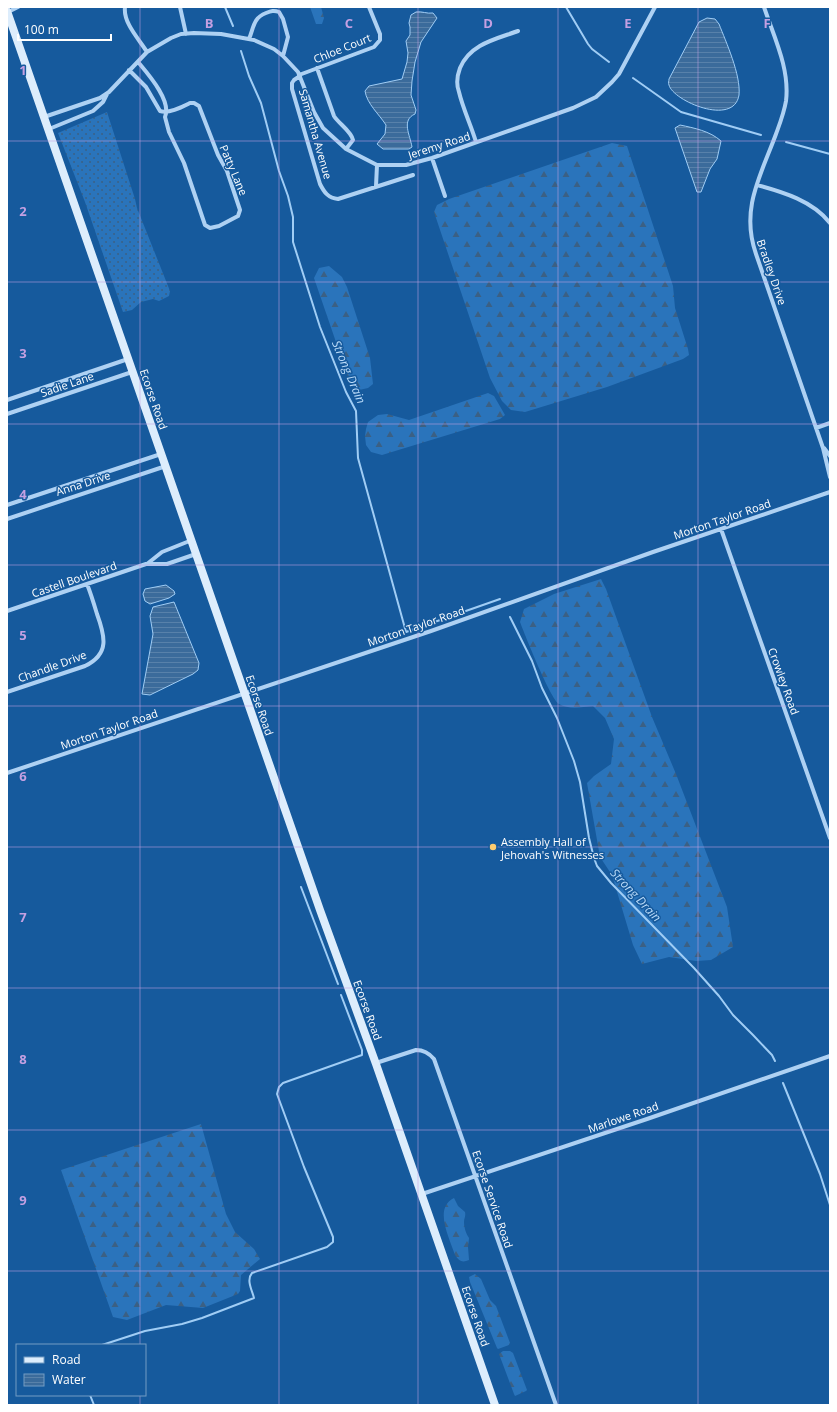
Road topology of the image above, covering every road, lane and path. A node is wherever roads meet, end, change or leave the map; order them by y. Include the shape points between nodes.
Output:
1 (18, 7) edge
2 (125, 7) edge
3 (180, 7) edge
4 (369, 7) edge
5 (655, 7) edge
6 (764, 7) edge
7 (7, 12) edge
8 (518, 31) dead end
9 (186, 34) junction
10 (249, 39) junction
11 (148, 52) junction
12 (283, 56) junction
13 (138, 62) junction
14 (317, 68) junction
15 (129, 70) junction
16 (299, 76) junction
17 (109, 92) junction
18 (167, 112) junction
19 (44, 117) junction
20 (49, 129) junction
21 (476, 142) junction
22 (346, 149) junction
23 (432, 158) junction
24 (377, 165) junction
25 (413, 175) dead end
26 (757, 185) junction
27 (376, 186) junction
28 (446, 196) dead end
29 (830, 223) edge
30 (128, 359) junction
31 (132, 372) junction
32 (7, 400) edge
33 (7, 414) edge
34 (830, 422) edge
35 (816, 428) junction
36 (823, 448) junction
37 (161, 454) junction
38 (830, 456) edge
39 (166, 466) junction
40 (830, 477) edge
41 (830, 492) edge
42 (7, 506) edge
43 (7, 519) edge
44 (721, 529) junction
45 (192, 540) junction
46 (196, 554) junction
47 (146, 564) junction
48 (87, 584) junction
49 (7, 611) edge
50 (7, 692) edge
51 (244, 693) junction
52 (7, 773) edge
53 (830, 838) edge
54 (830, 1056) edge
55 (376, 1064) junction
56 (476, 1176) junction
57 (422, 1194) junction
58 (495, 1405) edge
59 (556, 1405) edge

1 - 7 street
2 - 11 street via 126,18 132,30
3 - 9 street
4 - 14 street, Chloe Court via 380,34 378,43 374,47
5 - 21 street, Jeremy Road via 619,74 596,97 573,108
6 - 26 street, Bradley Drive via 786,75 786,100 782,118
7 - 19 main road, Ecorse Road
8 - 21 street via 475,49 463,62 458,74 458,92
9 - 10 street, Jeremy Road via 215,33
9 - 11 street, Jeremy Road via 171,38
10 - 12 street, Jeremy Road via 262,43
10 - 12 street via 257,18 273,11 279,12 288,37
11 - 13 street, Jeremy Road
12 - 16 street, Jeremy Road
13 - 15 street, Jeremy Road
13 - 18 street, Patty Lane via 154,81
14 - 16 street, Chloe Court
14 - 22 street via 334,116 352,135 353,140
15 - 17 street, Jeremy Road
15 - 18 street via 149,91 160,111
16 - 22 street, Jeremy Road via 322,128
16 - 27 street, Samantha Avenue via 292,83 292,89 324,191 333,199 338,199
17 - 19 street, Jeremy Road via 90,102
17 - 20 street, Jeremy Road via 94,111
18 - 18 street, Patty Lane via 165,117 169,132 184,163 205,225 210,228 219,226 238,216 240,207 202,110 190,103
19 - 20 main road, Ecorse Road
20 - 30 main road, Ecorse Road
21 - 23 street, Jeremy Road
22 - 24 street, Jeremy Road
23 - 24 street, Jeremy Road via 406,165
23 - 28 street
24 - 27 street
25 - 27 street, Samantha Avenue
26 - 29 street via 805,202
26 - 35 street, Bradley Drive via 749,221 752,242
30 - 31 main road, Ecorse Road
30 - 32 street, Sadie Lane
31 - 33 street, Sadie Lane
31 - 37 main road, Ecorse Road
34 - 35 street
35 - 36 street, Bradley Drive
36 - 38 street, Bradley Drive
36 - 40 street, Bradley Drive
37 - 39 main road, Ecorse Road
37 - 42 street, Anna Drive
39 - 43 street, Anna Drive
39 - 45 main road, Ecorse Road
41 - 44 street, Morton Taylor Road
44 - 51 street, Morton Taylor Road via 431,631
44 - 53 street, Crowley Road
45 - 46 main road, Ecorse Road
45 - 47 street, Castell Boulevard via 162,552
46 - 47 street, Castell Boulevard via 167,564
46 - 51 main road, Ecorse Road
47 - 48 street, Castell Boulevard
48 - 49 street, Castell Boulevard
48 - 50 street, Chandle Drive via 103,633 104,645 97,658 85,666
51 - 52 street, Morton Taylor Road
51 - 55 main road, Ecorse Road
54 - 56 street, Marlowe Road
55 - 56 street, Ecorse Service Road via 416,1050 432,1056
55 - 57 main road, Ecorse Road
56 - 57 street, Marlowe Road
56 - 59 street, Ecorse Service Road
57 - 58 main road, Ecorse Road

